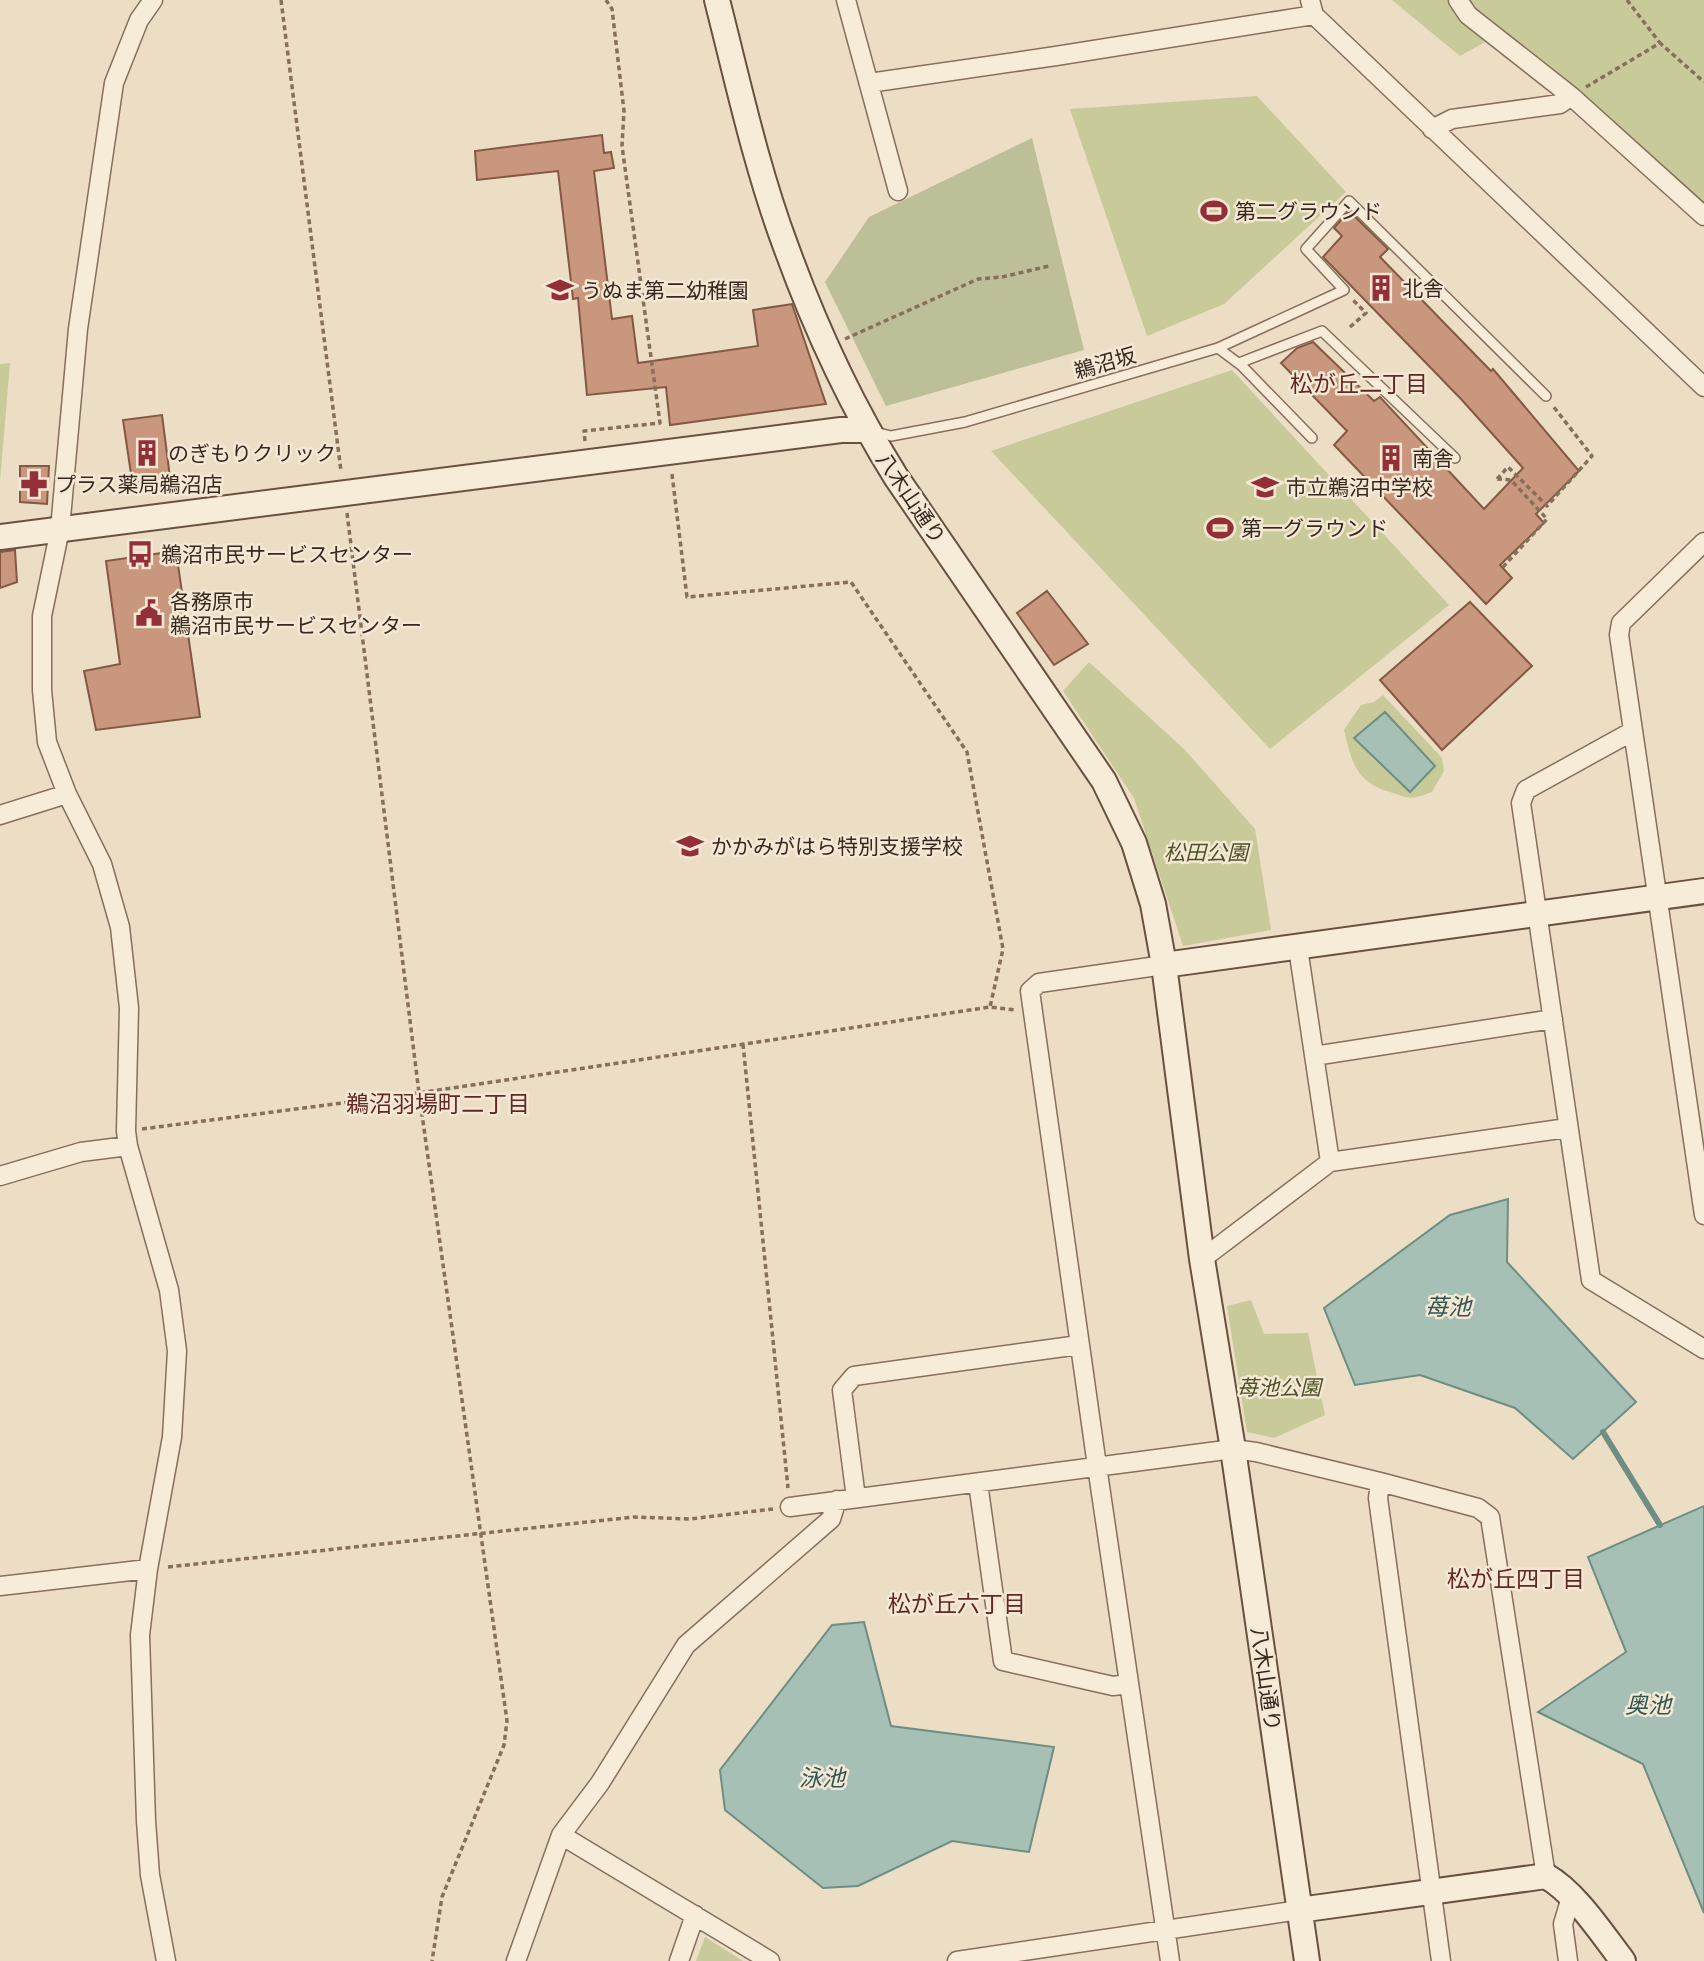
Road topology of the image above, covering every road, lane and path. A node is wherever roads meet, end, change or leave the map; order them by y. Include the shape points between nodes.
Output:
1 (153, 0) edge
2 (281, 0) edge
3 (606, 0) edge
4 (717, 0) edge
5 (846, 0) edge
6 (1458, 0) edge
7 (1628, 0) edge
8 (1312, 8) edge
9 (1660, 43) junction
10 (1704, 82) edge
11 (869, 83) junction
12 (1571, 96) junction
13 (1432, 129) junction
14 (898, 191) dead end
15 (1704, 216) edge
16 (1049, 266) dead end
17 (1366, 313) dead end
18 (1350, 327) dead end
19 (827, 348) junction
20 (1218, 348) junction
21 (1239, 363) junction
22 (1704, 387) edge
23 (1546, 396) joint
24 (867, 430) junction
25 (1312, 438) dead end
26 (670, 453) junction
27 (1455, 458) dead end
28 (585, 464) junction
29 (344, 495) junction
30 (60, 529) junction
31 (0, 537) edge
32 (1704, 542) edge
33 (1503, 567) dead end
34 (1633, 731) junction
35 (67, 794) junction
36 (0, 815) edge
37 (1704, 891) edge
38 (1658, 897) junction
39 (1537, 913) junction
40 (1298, 948) junction
41 (1164, 965) junction
42 (990, 1007) junction
43 (1032, 1012) junction
44 (1553, 1019) junction
45 (743, 1044) junction
46 (1314, 1056) junction
47 (419, 1093) junction
48 (1567, 1128) junction
49 (127, 1139) junction
50 (1330, 1162) junction
51 (0, 1176) edge
52 (1704, 1215) edge
53 (1202, 1258) junction
54 (1079, 1345) junction
55 (1704, 1349) edge
56 (1233, 1448) junction
57 (1097, 1466) junction
58 (1380, 1482) junction
59 (978, 1483) junction
60 (856, 1497) junction
61 (838, 1500) junction
62 (790, 1507) junction
63 (480, 1534) junction
64 (148, 1569) junction
65 (0, 1586) edge
66 (1128, 1684) junction
67 (561, 1835) junction
68 (1546, 1876) junction
69 (1431, 1892) junction
70 (1571, 1897) junction
71 (1299, 1910) junction
72 (695, 1914) junction
73 (1165, 1929) junction
74 (1043, 1954) edge
75 (166, 1961) edge
76 (432, 1961) edge
77 (516, 1961) edge
78 (679, 1961) edge
79 (770, 1961) edge
80 (957, 1961) edge
81 (1170, 1961) edge
82 (1307, 1961) edge
83 (1441, 1961) edge
84 (1568, 1961) edge
85 (1623, 1961) edge

1 - 30 street via 139,20 114,83 78,329
2 - 29 path
3 - 28 path via 612,9 624,111 622,146 660,423 584,431
4 - 19 street, 八木山通り via 785,245
5 - 11 street
6 - 12 street via 1468,15
7 - 9 path
8 - 11 street via 1056,56
8 - 13 street
9 - 10 path
9 - 12 path
11 - 14 street
12 - 13 street via 1560,104 1452,119
12 - 15 street
13 - 22 street
16 - 19 path via 978,279
17 - 18 path
19 - 24 street, 八木山通り
20 - 21 lane
20 - 23 lane, 鵜沼坂 via 1344,290 1306,249 1349,201
20 - 24 lane, 鵜沼坂 via 965,422 891,436
21 - 25 lane
21 - 27 lane via 1322,331
23 - 33 path via 1592,456 1547,506 1508,467 1497,479 1511,480 1548,519
24 - 26 street
24 - 41 street, 八木山通り via 1104,781 1134,843 1153,904
26 - 28 street
26 - 42 path via 687,597 851,582 967,752 1003,949
28 - 29 street
29 - 30 street
29 - 47 path
30 - 31 street
30 - 35 street via 41,616 41,690 47,742
32 - 34 street via 1621,624
34 - 38 street
34 - 39 street via 1526,790 1521,803
35 - 36 street
35 - 49 street via 102,864 120,926 128,1008
37 - 38 street
38 - 39 street
38 - 52 street
39 - 40 street
39 - 44 street
40 - 41 street
40 - 46 street
41 - 43 street via 1039,983 1030,991
41 - 53 street, 八木山通り
42 - 43 path
42 - 45 path
43 - 54 street
44 - 46 street
44 - 48 street
45 - 47 path
45 - 62 path
46 - 50 street
47 - 49 path
47 - 63 path
48 - 50 street
48 - 55 street via 1591,1280
49 - 51 street
49 - 64 street via 169,1290 177,1351 172,1437
50 - 53 street
53 - 56 street, 八木山通り
54 - 57 street
54 - 60 street via 853,1376 842,1390
56 - 57 street
56 - 58 street
56 - 71 street, 八木山通り
57 - 59 street
57 - 66 street
58 - 68 street via 1478,1508 1490,1517
58 - 69 street via 1378,1498
59 - 60 street
59 - 66 street via 1003,1661 1113,1686
60 - 61 street
61 - 62 street
61 - 67 street via 831,1519 686,1645 600,1783
62 - 63 path via 690,1519 634,1517
63 - 64 path
63 - 76 path via 507,1721 504,1745 442,1897
64 - 65 street
64 - 75 street via 140,1635 146,1821 150,1875
66 - 73 street
67 - 72 street
67 - 77 street
68 - 69 street
68 - 70 street
69 - 71 street
69 - 83 street
70 - 84 street via 1563,1924
70 - 85 street
71 - 73 street
71 - 82 street, 八木山通り
72 - 78 street
72 - 79 street
73 - 74 street
73 - 81 street
74 - 80 street

